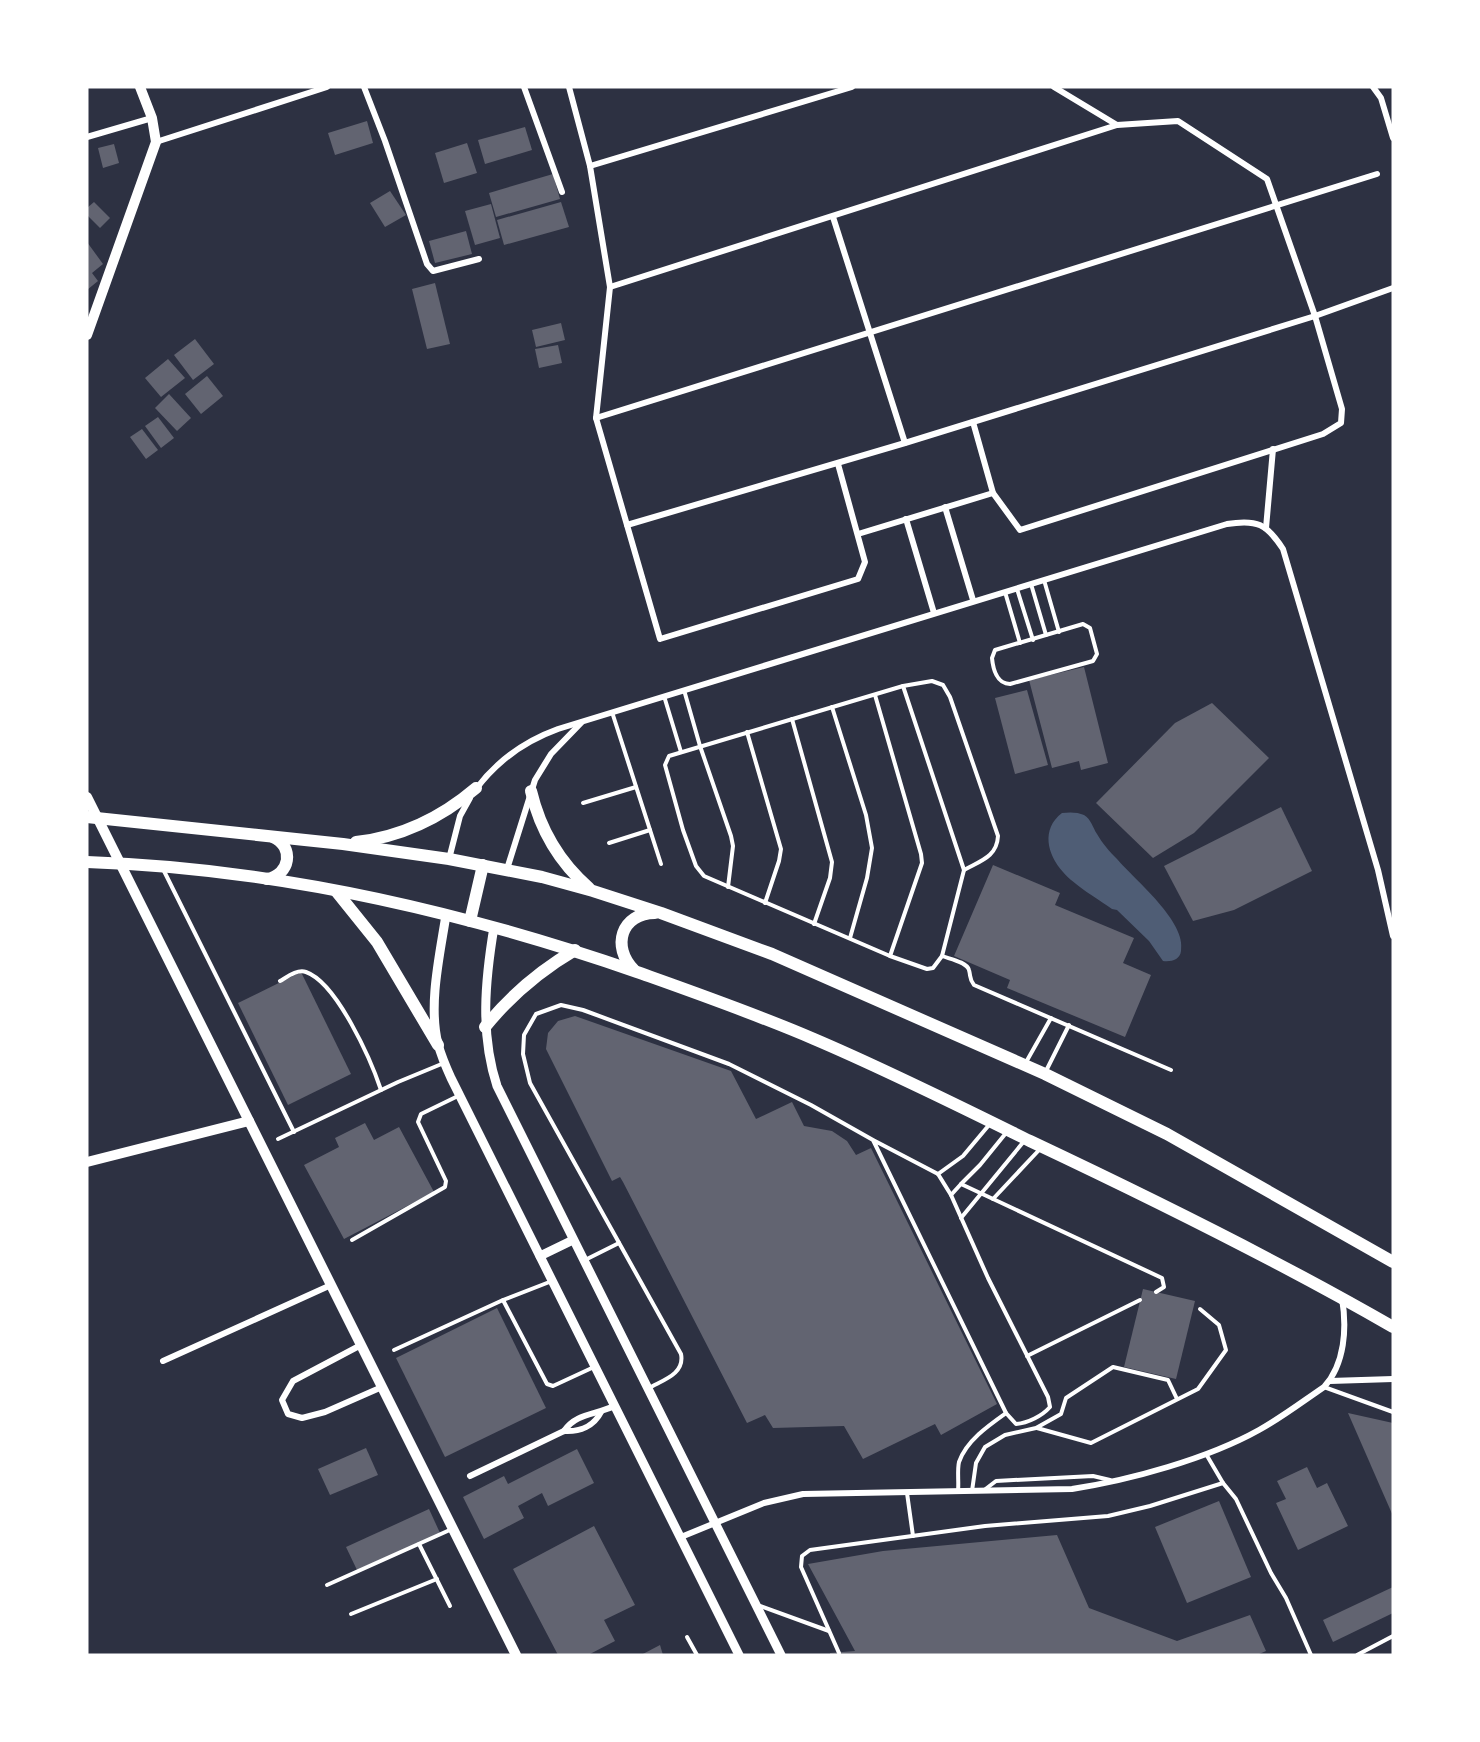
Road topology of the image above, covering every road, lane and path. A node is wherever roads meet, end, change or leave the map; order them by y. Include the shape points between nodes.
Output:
1 (140, 87) edge
2 (327, 87) edge
3 (364, 87) edge
4 (524, 87) edge
5 (569, 87) edge
6 (852, 87) edge
7 (1054, 87) edge
8 (1373, 87) edge
9 (152, 118) junction
10 (1117, 125) junction
11 (87, 138) edge
12 (1393, 138) edge
13 (156, 142) junction
14 (590, 166) junction
15 (1377, 174) dead end
16 (562, 192) dead end
17 (1276, 205) junction
18 (833, 217) junction
19 (479, 259) dead end
20 (610, 287) junction
21 (1393, 288) edge
22 (1315, 316) junction
23 (870, 332) junction
24 (87, 335) edge
25 (596, 418) junction
26 (973, 422) junction
27 (905, 443) junction
28 (1273, 449) junction
29 (838, 464) junction
30 (993, 493) junction
31 (945, 507) junction
32 (906, 519) junction
33 (627, 525) junction
34 (1266, 528) junction
35 (858, 534) junction
36 (1044, 579) junction
37 (1031, 583) junction
38 (1017, 587) junction
39 (1005, 591) junction
40 (973, 600) junction
41 (934, 613) junction
42 (1059, 632) junction
43 (1046, 635) junction
44 (1033, 640) junction
45 (1020, 643) junction
46 (903, 686) junction
47 (684, 690) junction
48 (875, 694) junction
49 (664, 696) junction
50 (832, 707) junction
51 (612, 712) junction
52 (792, 719) junction
53 (584, 721) junction
54 (747, 732) junction
55 (700, 746) junction
56 (681, 752) junction
57 (636, 787) junction
58 (476, 788) junction
59 (531, 791) junction
60 (87, 797) edge
61 (583, 803) dead end
62 (87, 817) edge
63 (650, 830) junction
64 (272, 836) junction
65 (609, 843) dead end
66 (343, 844) junction
67 (449, 859) junction
68 (87, 862) edge
69 (661, 864) dead end
70 (483, 865) junction
71 (162, 866) junction
72 (507, 869) junction
73 (964, 870) junction
74 (266, 879) junction
75 (728, 887) junction
76 (336, 891) junction
77 (593, 891) junction
78 (765, 903) junction
79 (661, 914) junction
80 (446, 915) junction
81 (470, 921) junction
82 (814, 924) junction
83 (494, 927) junction
84 (1393, 936) edge
85 (850, 939) junction
86 (575, 950) junction
87 (890, 956) junction
88 (942, 956) junction
89 (640, 973) junction
90 (280, 981) dead end
91 (1052, 1018) junction
92 (1069, 1025) junction
93 (485, 1027) junction
94 (438, 1045) junction
95 (445, 1063) junction
96 (1025, 1064) junction
97 (1171, 1070) dead end
98 (1045, 1074) junction
99 (381, 1090) junction
100 (458, 1096) junction
101 (249, 1121) junction
102 (992, 1122) junction
103 (1008, 1130) junction
104 (294, 1132) junction
105 (278, 1139) dead end
106 (1026, 1139) junction
107 (873, 1140) junction
108 (1042, 1146) junction
109 (87, 1162) edge
110 (938, 1174) junction
111 (961, 1184) junction
112 (980, 1194) junction
113 (951, 1195) junction
114 (993, 1199) junction
115 (961, 1218) junction
116 (352, 1240) dead end
117 (573, 1240) junction
118 (619, 1243) junction
119 (540, 1256) junction
120 (584, 1260) junction
121 (1393, 1262) edge
122 (553, 1281) junction
123 (331, 1285) junction
124 (1156, 1292) dead end
125 (1342, 1298) junction
126 (503, 1300) junction
127 (1140, 1300) dead end
128 (1200, 1309) dead end
129 (1393, 1327) edge
130 (361, 1345) junction
131 (394, 1350) dead end
132 (1027, 1356) junction
133 (163, 1361) dead end
134 (595, 1367) junction
135 (1393, 1379) edge
136 (1330, 1381) junction
137 (382, 1387) junction
138 (1324, 1387) junction
139 (648, 1389) junction
140 (1177, 1399) junction
141 (614, 1406) junction
142 (601, 1412) junction
143 (1393, 1412) edge
144 (1006, 1413) junction
145 (1036, 1428) junction
146 (564, 1431) junction
147 (1206, 1454) junction
148 (470, 1476) dead end
149 (1115, 1482) junction
150 (1223, 1483) junction
151 (958, 1491) junction
152 (972, 1491) junction
153 (983, 1491) junction
154 (907, 1492) junction
155 (715, 1523) junction
156 (453, 1529) junction
157 (913, 1536) junction
158 (681, 1538) junction
159 (419, 1544) junction
160 (437, 1579) junction
161 (327, 1585) dead end
162 (756, 1605) junction
163 (450, 1606) dead end
164 (351, 1614) dead end
165 (830, 1631) junction
166 (1393, 1636) edge
167 (687, 1637) dead end
168 (839, 1653) dead end
169 (516, 1655) edge
170 (697, 1655) edge
171 (739, 1655) edge
172 (781, 1655) edge
173 (1311, 1655) edge
174 (1357, 1655) edge

1 - 9 main road
2 - 13 street
3 - 19 street via 427,264 432,271
4 - 16 street
5 - 14 street
6 - 14 street
7 - 10 street
8 - 12 street via 1381,98
9 - 11 street
9 - 13 main road
10 - 17 street via 1178,121 1267,179
10 - 18 street
13 - 24 main road
14 - 20 street
15 - 17 street
17 - 22 street
17 - 23 street
18 - 20 street
18 - 23 street
20 - 25 street
21 - 22 street
22 - 26 street
22 - 28 street via 1341,409 1341,423 1323,434
23 - 25 street
23 - 27 street
25 - 33 street
26 - 27 street
26 - 30 street
27 - 29 street
28 - 30 street via 1020,530
28 - 34 street
29 - 33 street
29 - 35 street
30 - 31 street
31 - 32 street
31 - 40 street
32 - 35 street
32 - 41 street
33 - 35 street via 660,639 858,579 865,562
34 - 36 street via 1246,521 1227,524
34 - 84 street via 1283,549 1378,870
36 - 37 street
36 - 42 lane
37 - 38 street
37 - 43 lane
38 - 39 street
38 - 44 lane
39 - 40 street
39 - 45 lane
40 - 41 street
41 - 47 street
42 - 43 lane
42 - 45 lane via 1087,626 1096,657 1090,662 1003,683 992,655 998,648
43 - 44 lane
44 - 45 lane
46 - 48 lane
46 - 73 lane
46 - 73 lane via 932,681 943,685 998,836 998,846 992,854
47 - 49 street
47 - 55 lane
48 - 50 lane
48 - 87 lane via 922,863
49 - 51 street
49 - 56 lane
50 - 52 lane
50 - 85 lane via 866,815 872,848
51 - 53 street
51 - 57 lane
52 - 54 lane
52 - 82 lane via 832,862
53 - 58 street via 525,743
53 - 59 street via 551,754
54 - 55 lane
54 - 78 lane via 781,849
55 - 56 lane
55 - 75 lane via 733,846
56 - 75 lane via 669,756 665,765 683,830 696,866 704,876
57 - 61 lane
57 - 63 lane
58 - 66 main road via 439,815 406,831
58 - 67 street via 460,816
59 - 72 street
59 - 77 main road via 554,848
60 - 101 main road
62 - 64 main road
63 - 65 lane
63 - 69 lane
64 - 66 main road
64 - 74 main road via 285,848 288,860 283,871
66 - 67 main road
67 - 70 main road
68 - 71 main road
70 - 72 main road
70 - 81 main road
71 - 74 main road
71 - 104 lane
72 - 77 main road
73 - 88 lane
74 - 76 main road
75 - 78 lane
76 - 80 main road
76 - 94 main road via 377,942
77 - 79 main road
78 - 82 lane
79 - 89 main road via 646,913 633,919 621,937 624,958
79 - 96 main road via 771,954
80 - 81 main road
80 - 94 street via 435,1006
81 - 83 main road
82 - 85 lane
83 - 86 main road
83 - 93 street
85 - 87 lane
86 - 89 main road
86 - 93 main road via 538,973
87 - 88 lane via 930,969
88 - 91 lane via 966,965 974,985
89 - 102 main road via 813,1038
90 - 99 lane via 300,971 327,987 344,1012
91 - 92 lane
91 - 96 lane
92 - 97 lane
92 - 98 lane
93 - 117 street via 497,1086
94 - 95 street
95 - 99 lane
95 - 100 street
96 - 98 main road
98 - 121 main road via 1167,1134
99 - 104 lane
100 - 116 lane via 421,1114 418,1122 446,1180 445,1188
100 - 119 street
101 - 109 main road
101 - 123 main road
102 - 103 main road
102 - 110 lane via 963,1156
103 - 106 main road
103 - 111 lane
104 - 105 lane
106 - 108 main road
106 - 112 lane
107 - 110 lane
107 - 118 lane via 729,1064 583,1010 561,1005 536,1014 524,1035 523,1054 530,1083
107 - 144 lane
108 - 114 lane
108 - 125 main road
110 - 113 lane
111 - 112 lane
111 - 113 lane
112 - 114 lane
112 - 115 lane
113 - 115 lane
114 - 124 lane via 1162,1278 1164,1287
115 - 132 lane
117 - 119 street
117 - 120 street
118 - 120 lane
118 - 139 lane via 683,1363 680,1370
119 - 122 street
120 - 139 street
122 - 126 lane
122 - 134 street
123 - 130 main road
123 - 133 street
125 - 129 main road
125 - 136 street via 1345,1332
126 - 131 lane
126 - 134 lane via 547,1384 553,1386
127 - 132 lane
128 - 140 lane via 1219,1325 1226,1350 1198,1389
130 - 137 main road
130 - 137 street via 293,1381 282,1400 288,1414 302,1418 325,1412
132 - 144 lane via 1050,1407 1045,1413 1016,1424
134 - 141 street
135 - 136 street
136 - 138 street
137 - 156 main road
138 - 143 lane
138 - 147 street via 1259,1431
139 - 155 street
140 - 145 lane via 1090,1443
140 - 145 lane via 1167,1380 1113,1367 1066,1398 1061,1414
141 - 142 street
141 - 158 street
142 - 146 street via 590,1412 570,1422
142 - 146 street via 596,1422 575,1432
144 - 151 lane via 970,1444 959,1462
145 - 152 lane via 1005,1435 986,1447 976,1463
146 - 148 street
147 - 149 street
147 - 150 lane
149 - 153 street via 1072,1489
149 - 153 lane via 1093,1476 996,1481
150 - 157 lane via 1108,1516
150 - 173 lane via 1236,1499
151 - 152 street
151 - 154 street
152 - 153 street
154 - 155 street via 803,1494 764,1503
154 - 157 lane
155 - 158 street
155 - 162 street
156 - 159 lane
156 - 169 main road
157 - 165 lane via 810,1550 802,1556 801,1567
158 - 171 street
159 - 160 lane
159 - 161 lane
160 - 163 lane
160 - 164 lane
162 - 165 lane
162 - 172 street
165 - 168 lane
166 - 174 lane
167 - 170 lane

